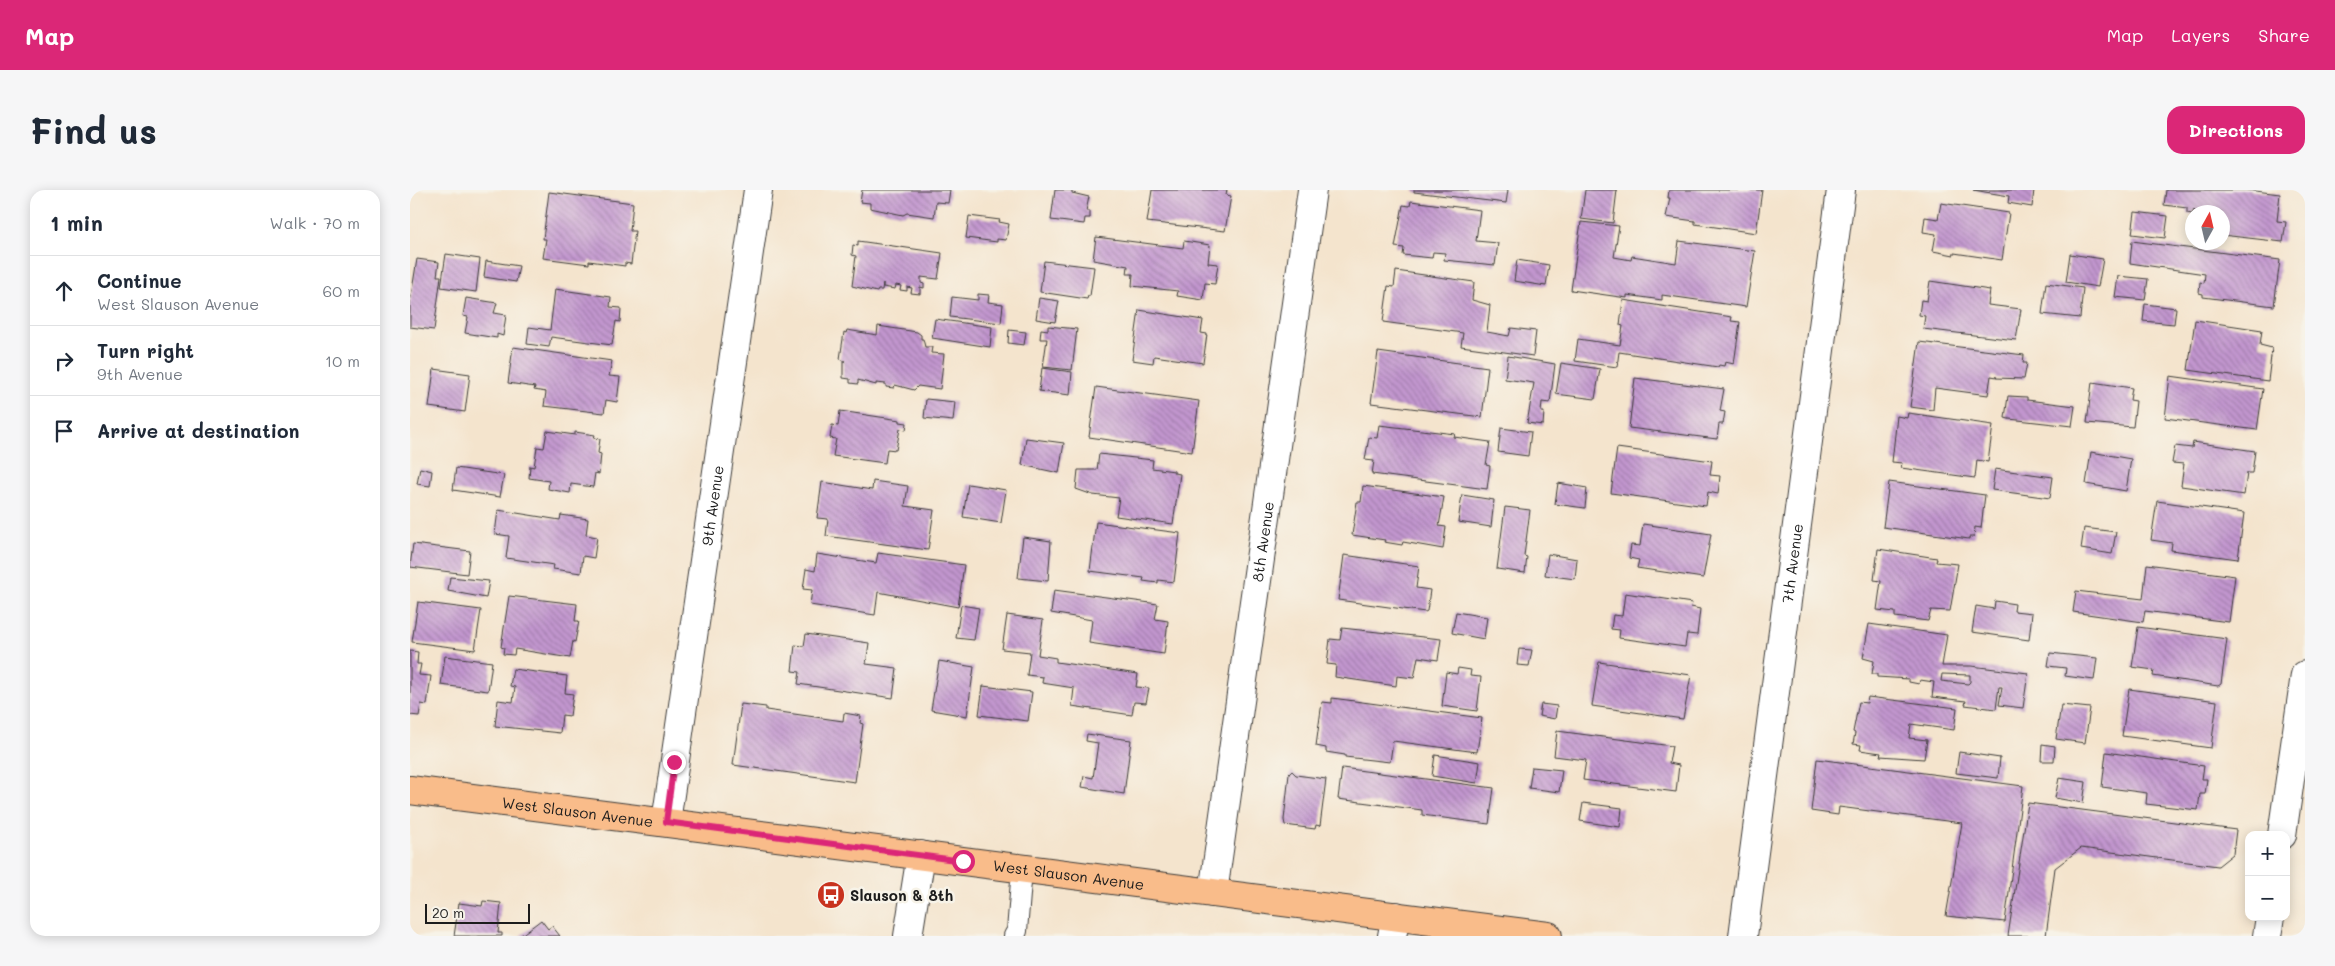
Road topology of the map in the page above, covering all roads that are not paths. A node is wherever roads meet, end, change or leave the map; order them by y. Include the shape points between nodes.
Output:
1 (758, 190) edge
2 (1312, 190) edge
3 (1841, 190) edge
4 (2305, 675) edge
5 (410, 790) edge
6 (666, 822) junction
7 (2283, 831) edge
8 (921, 855) junction
9 (1022, 869) junction
10 (1213, 893) junction
11 (2269, 921) edge
12 (1394, 926) edge
13 (908, 936) edge
14 (1014, 936) edge
15 (1548, 936) edge
16 (1743, 936) edge
17 (2267, 936) edge

1 - 6 street, 9th Avenue
2 - 10 street, 8th Avenue
3 - 16 street, 7th Avenue
4 - 7 street
5 - 6 main road, West Slauson Avenue
6 - 8 main road, West Slauson Avenue
8 - 9 main road, West Slauson Avenue
8 - 13 street
9 - 10 main road, West Slauson Avenue
9 - 14 lane
10 - 12 main road, West Slauson Avenue
11 - 17 street
12 - 15 main road, West Slauson Avenue

